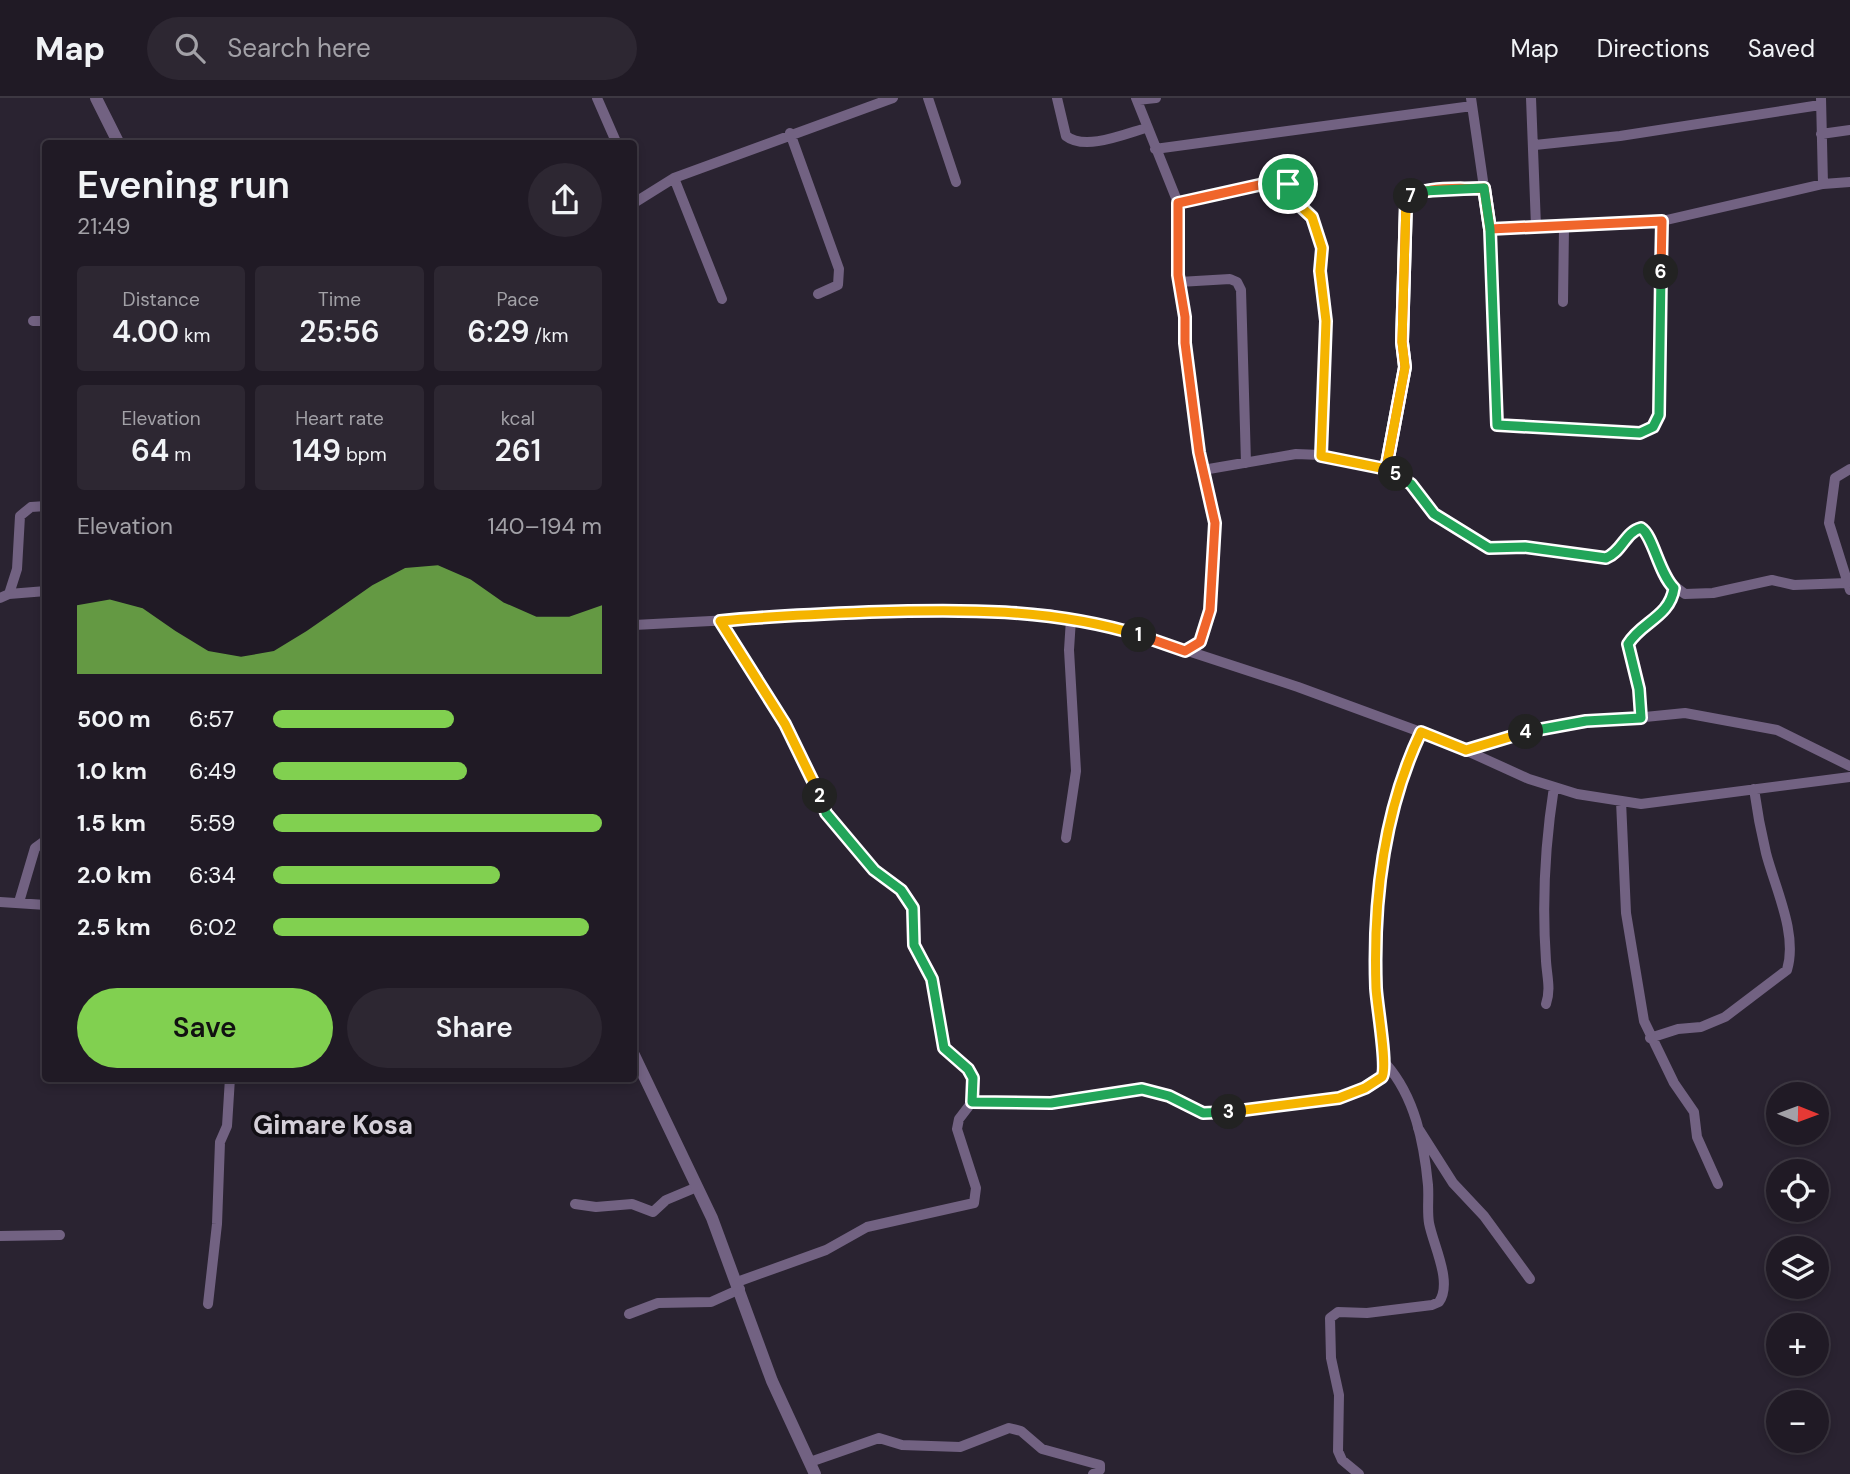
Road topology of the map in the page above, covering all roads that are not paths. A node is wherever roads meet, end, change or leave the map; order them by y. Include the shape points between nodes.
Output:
1 (96, 98) edge
2 (597, 98) edge
3 (894, 98) edge
4 (928, 98) edge
5 (1057, 98) edge
6 (1156, 98) edge
7 (1531, 98) edge
8 (1136, 99) edge
9 (1821, 101) edge
10 (1472, 102) edge
11 (1146, 128) junction
12 (1850, 130) edge
13 (790, 133) junction
14 (1821, 134) junction
15 (117, 140) edge
16 (615, 140) edge
17 (1535, 145) junction
18 (1155, 149) junction
19 (674, 178) junction
20 (1850, 181) edge
21 (956, 182) dead end
22 (1822, 184) junction
23 (1484, 188) junction
24 (637, 201) edge
25 (1178, 203) junction
26 (1662, 221) junction
27 (1536, 226) junction
28 (1564, 226) junction
29 (1490, 229) junction
30 (1179, 282) junction
31 (818, 294) dead end
32 (722, 299) dead end
33 (1563, 302) dead end
34 (33, 321) dead end
35 (42, 321) edge
36 (1321, 456) junction
37 (1247, 463) junction
38 (1386, 469) junction
39 (1850, 469) edge
40 (1203, 470) junction
41 (42, 506) edge
42 (1848, 587) edge
43 (42, 591) edge
44 (1676, 593) junction
45 (5, 596) edge
46 (1071, 619) junction
47 (720, 621) junction
48 (637, 625) edge
49 (1200, 642) junction
50 (1185, 651) junction
51 (1203, 658) junction
52 (1641, 718) junction
53 (1421, 732) junction
54 (1466, 750) junction
55 (1850, 766) edge
56 (1850, 777) edge
57 (1554, 787) junction
58 (1754, 789) junction
59 (1621, 801) junction
60 (1066, 838) dead end
61 (42, 843) edge
62 (0, 902) edge
63 (19, 902) junction
64 (42, 905) edge
65 (1546, 1004) dead end
66 (1650, 1038) junction
67 (637, 1061) edge
68 (1386, 1064) junction
69 (230, 1082) edge
70 (972, 1102) junction
71 (1418, 1128) junction
72 (1718, 1184) dead end
73 (697, 1187) junction
74 (575, 1204) dead end
75 (60, 1235) dead end
76 (0, 1236) edge
77 (1530, 1279) dead end
78 (739, 1285) junction
79 (208, 1304) dead end
80 (629, 1314) dead end
81 (812, 1468) edge
82 (1093, 1474) edge
83 (1359, 1474) edge

1 - 15 street
2 - 16 street
3 - 13 street
4 - 21 street
5 - 11 street via 1066,136 1074,141
6 - 8 street
7 - 17 street
8 - 11 street
9 - 14 street
9 - 17 street via 1620,136
10 - 18 street
10 - 23 street
11 - 18 street
12 - 14 street
13 - 19 street
13 - 31 street via 839,269 838,285
14 - 22 street
17 - 27 street
18 - 25 street
19 - 24 street
19 - 32 street
20 - 22 street
22 - 26 street
23 - 29 street
23 - 38 street via 1423,191 1406,203 1405,367
25 - 30 street
25 - 36 street via 1283,181 1312,217 1322,248 1326,321
26 - 28 street
26 - 29 street via 1659,415 1653,427 1640,433 1497,425
27 - 28 street
27 - 29 street
28 - 33 street
30 - 37 street via 1230,279 1241,290
30 - 40 street
34 - 35 street
36 - 37 street via 1296,454
36 - 38 street
37 - 40 street
38 - 44 street via 1411,484 1434,514 1491,548 1525,547 1606,558 1614,555 1634,530 1644,529 1661,573
39 - 42 street via 1836,478 1829,523
40 - 49 street via 1215,523 1212,596
41 - 45 street via 31,507 20,516 18,569
42 - 44 street via 1772,580 1713,593
43 - 45 street
44 - 52 street via 1659,617 1628,644
46 - 47 street via 1021,611 918,610
46 - 50 street
46 - 60 street via 1076,771
47 - 48 street
47 - 70 street via 785,724 826,813 913,908 914,945 932,979 944,1048 973,1078
49 - 50 street
49 - 51 street
50 - 51 street
51 - 53 street
52 - 54 street via 1545,727
52 - 55 street via 1685,713 1770,729
53 - 54 street
53 - 68 street via 1396,791 1380,878 1376,989
54 - 57 street
56 - 58 street
57 - 59 street
57 - 65 street via 1545,858
58 - 59 street via 1642,804
58 - 66 street via 1786,924 1787,970 1725,1017
59 - 66 street via 1628,927
61 - 63 street via 35,848
62 - 63 street
63 - 64 street
66 - 72 street via 1692,1107 1697,1137
67 - 73 street
68 - 70 street via 1382,1077 1339,1098 1262,1110 1203,1113 1142,1089 1051,1103
68 - 71 street via 1406,1092
69 - 79 street via 227,1126 220,1142 218,1224
70 - 78 street via 957,1129 976,1188 974,1203 867,1227 827,1250
71 - 77 street via 1453,1183 1484,1216
71 - 83 street via 1443,1296 1432,1305 1338,1312 1329,1322 1332,1372 1339,1395 1338,1451
73 - 74 street via 666,1200 653,1212 632,1204
73 - 78 street
75 - 76 street
78 - 80 street via 711,1302 658,1303
78 - 81 street via 772,1381
81 - 82 street via 879,1438 902,1445 960,1447 1009,1428 1021,1431 1042,1448 1100,1465

